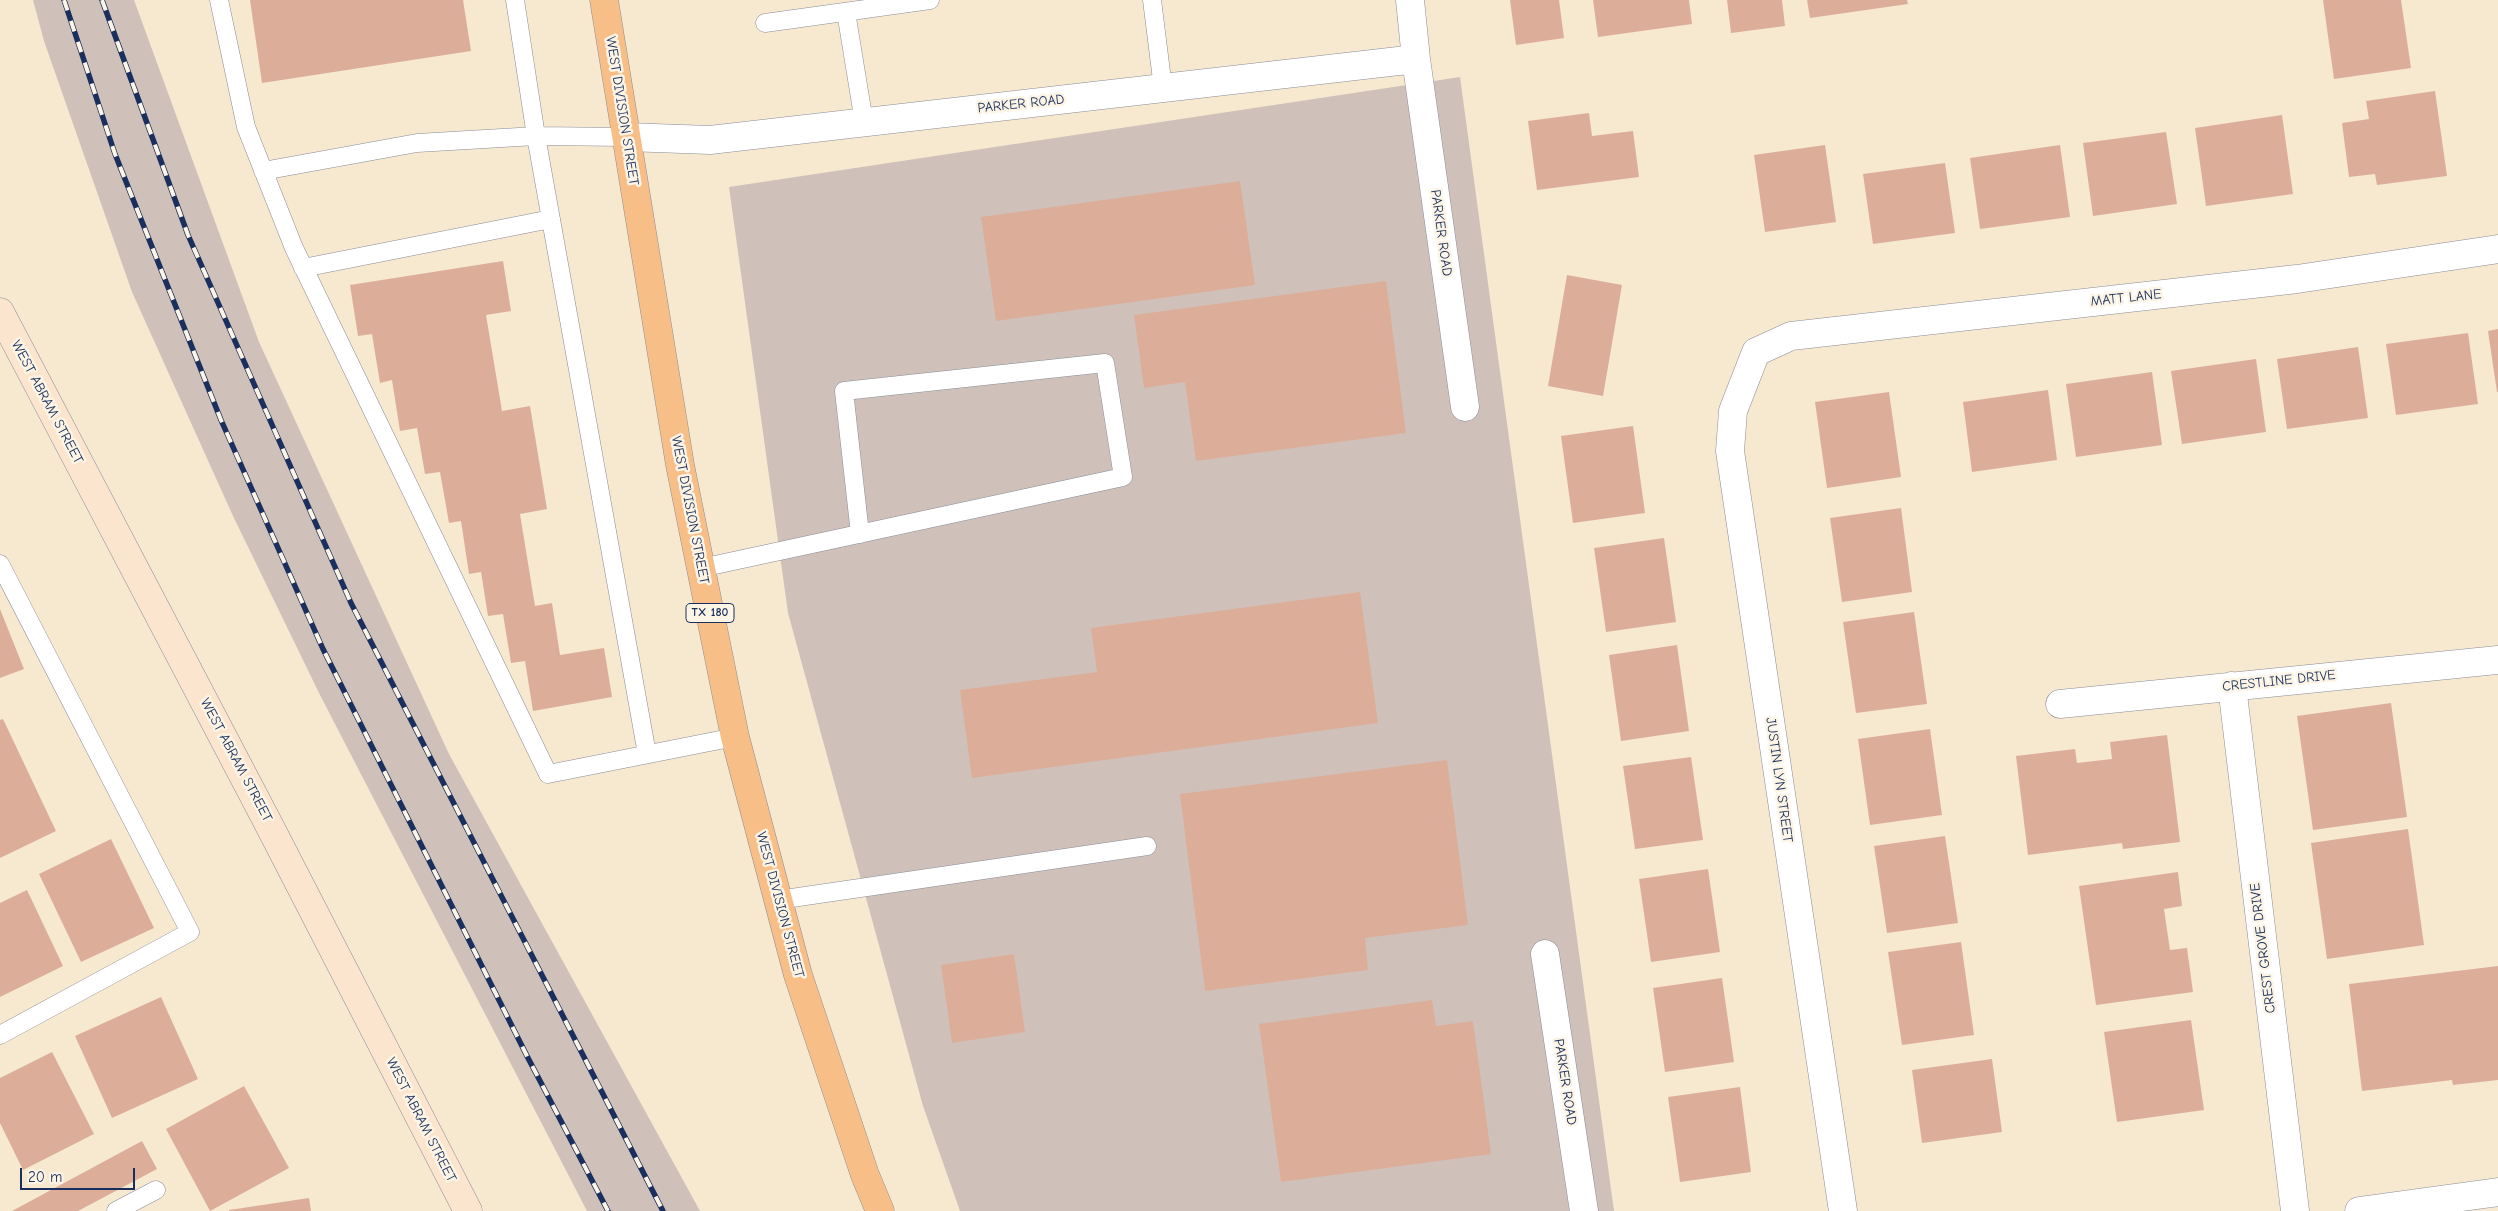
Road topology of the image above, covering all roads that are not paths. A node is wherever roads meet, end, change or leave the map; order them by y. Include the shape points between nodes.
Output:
1 (219, 0) edge
2 (515, 0) edge
3 (604, 0) edge
4 (930, 0) edge
5 (1152, 0) edge
6 (1410, 0) edge
7 (846, 12) junction
8 (765, 23) dead end
9 (1416, 59) junction
10 (1163, 88) junction
11 (864, 122) junction
12 (536, 136) junction
13 (626, 137) junction
14 (263, 171) junction
15 (551, 219) junction
16 (2498, 248) edge
17 (303, 268) junction
18 (0, 312) edge
19 (1756, 352) joint
20 (1465, 407) dead end
21 (860, 534) junction
22 (0, 564) edge
23 (701, 568) junction
24 (2498, 660) edge
25 (2232, 686) junction
26 (2060, 704) dead end
27 (735, 737) junction
28 (647, 754) junction
29 (1147, 846) dead end
30 (778, 900) junction
31 (1545, 954) dead end
32 (0, 1035) edge
33 (156, 1190) dead end
34 (2498, 1192) edge
35 (116, 1211) edge
36 (468, 1211) edge
37 (880, 1211) edge
38 (1584, 1211) edge
39 (1843, 1211) edge
40 (2295, 1211) edge
41 (2358, 1211) edge

1 - 14 lane via 246,127
2 - 12 lane
3 - 13 main road, WEST DIVISION STREET / TX 180
4 - 7 lane
5 - 10 lane
6 - 9 street, PARKER ROAD
7 - 8 lane
7 - 11 lane
9 - 10 street, PARKER ROAD
9 - 20 street, PARKER ROAD
10 - 11 street, PARKER ROAD
11 - 13 street, PARKER ROAD via 710,140
12 - 13 lane
12 - 14 lane via 417,143
12 - 15 lane
13 - 23 main road, WEST DIVISION STREET / TX 180 via 680,465
14 - 17 lane
15 - 17 lane
15 - 28 lane
16 - 19 street, MATT LANE via 2297,279 1790,336
17 - 28 lane via 548,774
18 - 36 main road, WEST ABRAM STREET
19 - 39 street, JUSTIN LYN STREET via 1733,411 1730,451
21 - 21 lane via 1123,476 1105,363 844,390
21 - 23 lane
22 - 32 lane via 190,932
23 - 27 main road, WEST DIVISION STREET / TX 180
24 - 25 street, CRESTLINE DRIVE
25 - 26 street, CRESTLINE DRIVE
25 - 40 street, CREST GROVE DRIVE
27 - 28 lane
27 - 30 main road, WEST DIVISION STREET / TX 180
29 - 30 lane
30 - 37 main road, WEST DIVISION STREET / TX 180 via 798,976
31 - 38 street, PARKER ROAD
33 - 35 lane
34 - 41 street

